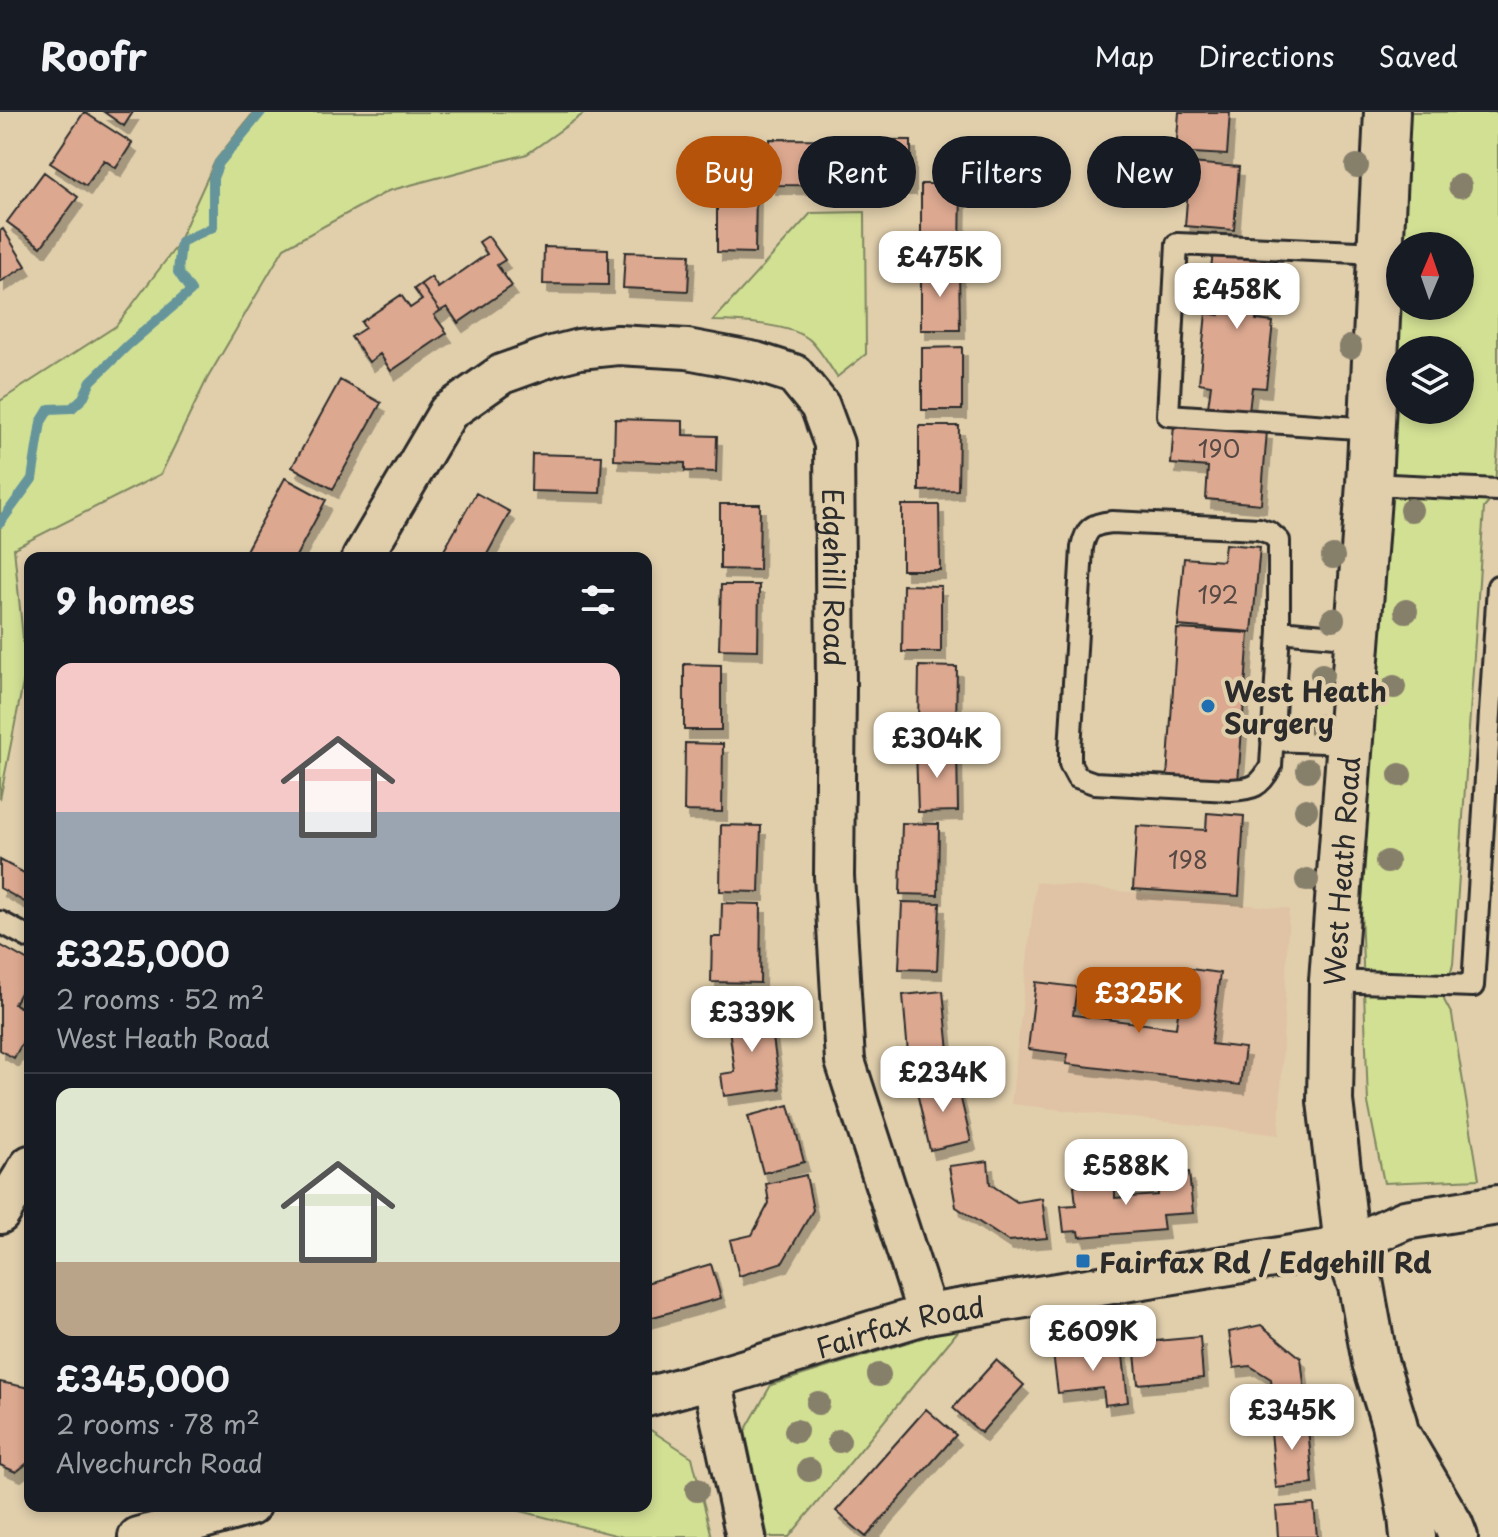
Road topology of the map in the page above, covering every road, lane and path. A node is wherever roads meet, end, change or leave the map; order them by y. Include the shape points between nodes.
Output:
1 (1387, 112) edge
2 (1381, 253) junction
3 (1372, 429) junction
4 (1369, 484) junction
5 (1498, 490) edge
6 (366, 552) edge
7 (1498, 586) edge
8 (1279, 631) junction
9 (1358, 638) junction
10 (1272, 740) junction
11 (1350, 743) junction
12 (0, 922) edge
13 (24, 935) edge
14 (1332, 981) junction
15 (24, 1175) edge
16 (1498, 1205) edge
17 (0, 1214) edge
18 (1347, 1246) junction
19 (927, 1314) junction
20 (712, 1379) junction
21 (652, 1395) edge
22 (1394, 1423) junction
23 (228, 1512) edge
24 (138, 1537) edge
25 (746, 1537) edge
26 (1413, 1537) edge
27 (1458, 1537) edge

1 - 2 street, West Heath Road
2 - 3 street, West Heath Road
2 - 3 lane via 1177,244 1168,415
3 - 4 street, West Heath Road
4 - 5 lane
4 - 9 street, West Heath Road
6 - 19 street, Edgehill Road via 448,412 502,374 552,356 618,345 687,349 794,374 820,406 834,444 834,876 845,1061
7 - 14 lane via 1473,986
8 - 9 lane
8 - 10 lane
8 - 10 lane via 1280,547 1270,533 1112,522 1090,528 1084,536 1070,750 1077,777 1094,783 1245,789 1267,774
9 - 11 street, West Heath Road
10 - 11 lane
11 - 14 street, West Heath Road
12 - 13 lane
14 - 18 street, West Heath Road via 1330,1101
15 - 17 street
16 - 18 street, Fairfax Road via 1405,1220
18 - 19 street, Fairfax Road
18 - 22 street, West Heath Road
19 - 20 street, Fairfax Road
20 - 21 street, Fairfax Road
20 - 25 street
22 - 26 street, West Heath Road
22 - 27 street
23 - 24 street

